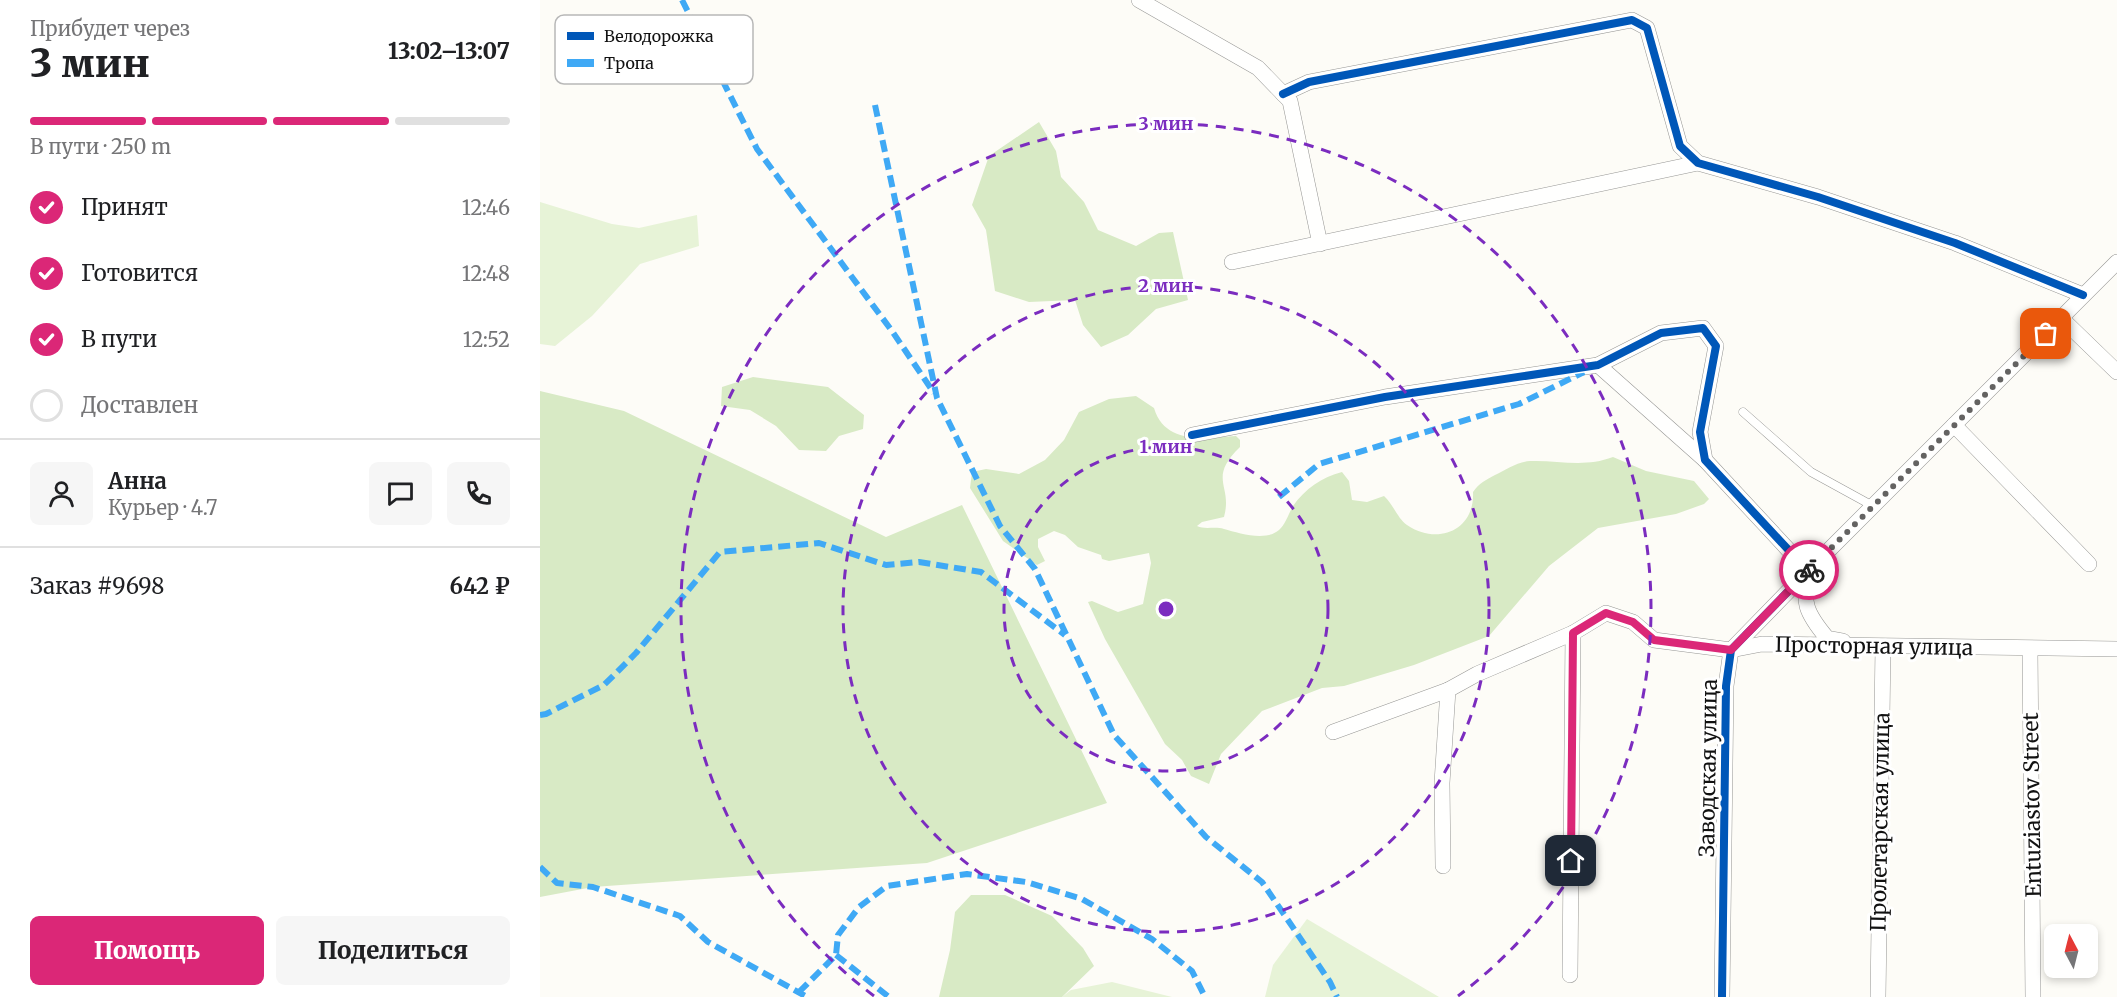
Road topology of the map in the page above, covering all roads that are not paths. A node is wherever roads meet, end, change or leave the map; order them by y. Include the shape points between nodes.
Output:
1 (1139, 0) edge
2 (1283, 93) junction
3 (1698, 163) junction
4 (1320, 244) junction
5 (1232, 262) dead end
6 (2117, 262) edge
7 (2083, 295) junction
8 (2061, 318) junction
9 (1598, 365) junction
10 (2117, 372) edge
11 (1743, 412) dead end
12 (1954, 425) junction
13 (1192, 435) dead end
14 (1705, 460) junction
15 (1874, 507) junction
16 (2089, 564) dead end
17 (1808, 571) junction
18 (1573, 633) junction
19 (1867, 646) junction
20 (1882, 646) junction
21 (2030, 649) junction
22 (2117, 649) edge
23 (1731, 650) junction
24 (1448, 690) junction
25 (1333, 732) dead end
26 (1443, 866) dead end
27 (1570, 975) dead end
28 (1722, 997) edge
29 (1878, 997) edge
30 (2033, 997) edge

1 - 2 street via 1258,68
2 - 3 street via 1309,82 1632,21 1647,28 1680,146
2 - 4 street via 1290,101
3 - 4 street
3 - 7 street via 1818,197 1955,243
4 - 5 street
6 - 7 street, Заводская улица
7 - 8 street, Заводская улица
8 - 10 street
8 - 12 street, Заводская улица
9 - 13 street via 1385,397
9 - 14 street
9 - 14 street via 1661,333 1703,328 1716,346 1700,432
11 - 15 lane via 1811,472
12 - 15 street, Заводская улица
12 - 16 street
14 - 17 street
15 - 17 street, Заводская улица
17 - 19 street via 1804,593 1814,622 1827,638
17 - 23 street, Заводская улица
18 - 23 street, Просторная улица via 1606,613 1633,622 1654,640
18 - 24 street, Просторная улица
18 - 27 street
19 - 20 street, Просторная улица
19 - 23 street, Просторная улица via 1761,644
20 - 21 street, Просторная улица
20 - 29 street, Пролетарская улица
21 - 22 street, Просторная улица
21 - 30 street, Entuziastov Street
23 - 28 street, Заводская улица via 1726,686
24 - 25 street, Просторная улица
24 - 26 street via 1442,783

